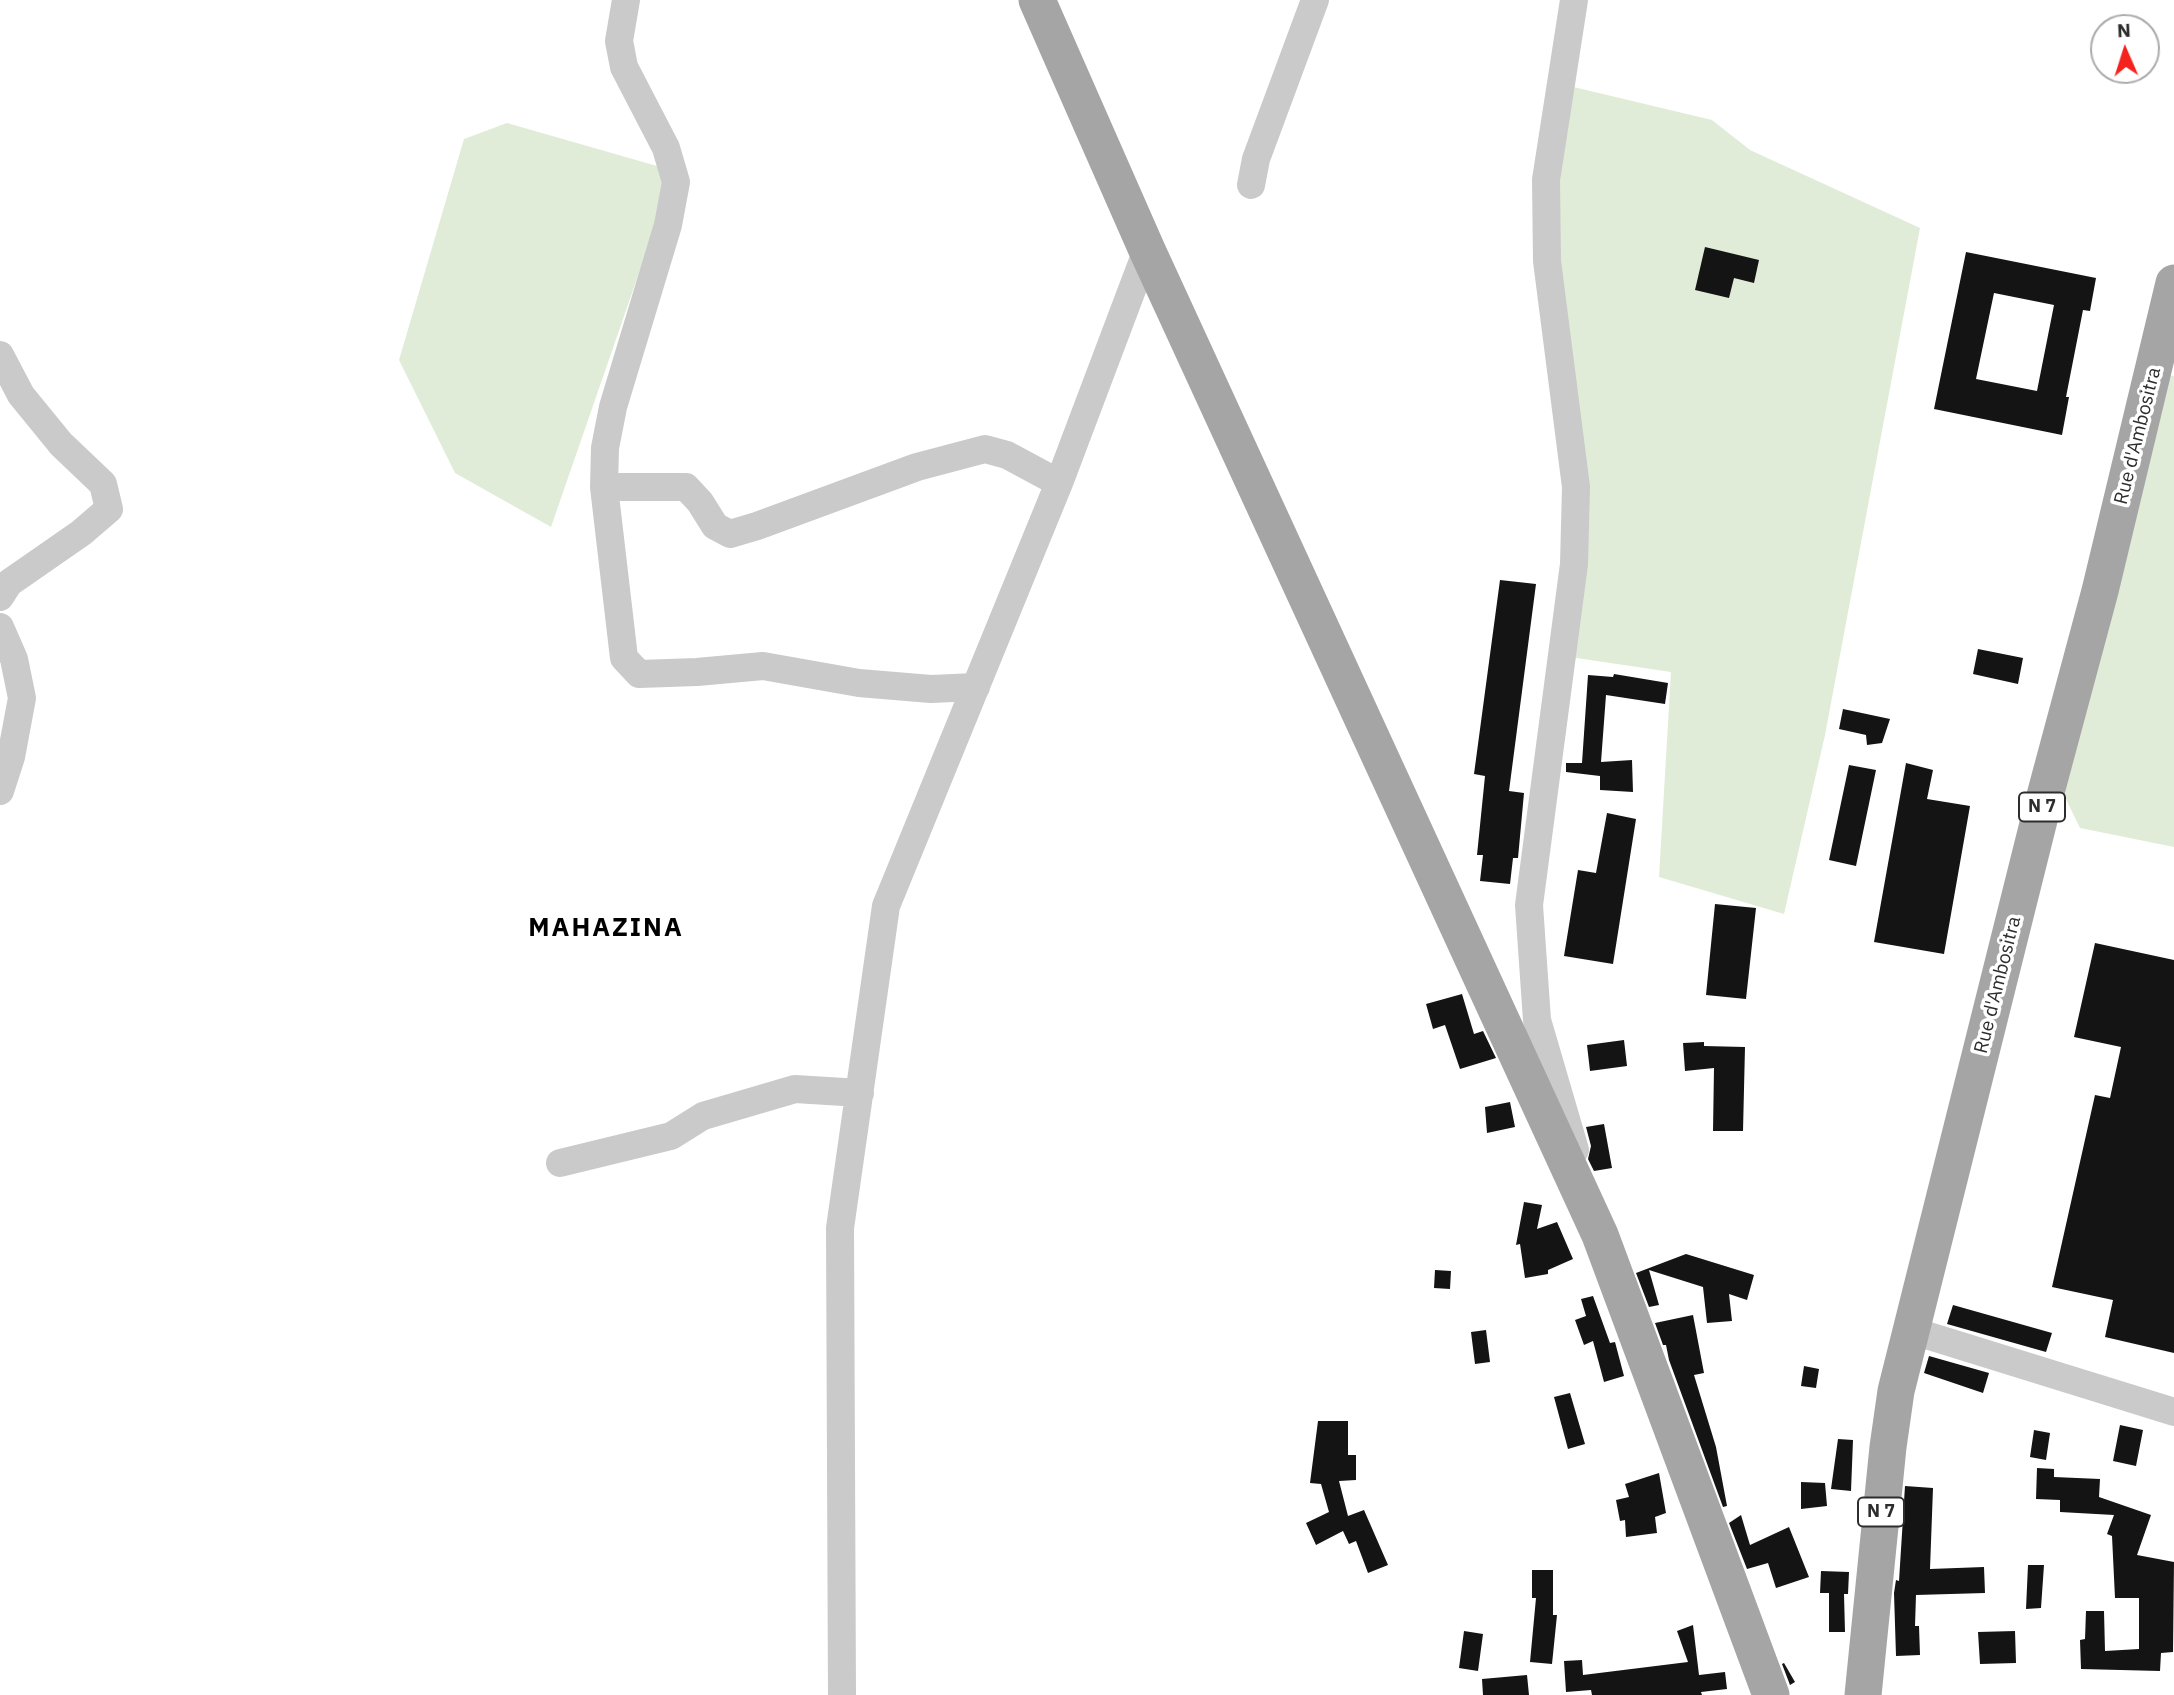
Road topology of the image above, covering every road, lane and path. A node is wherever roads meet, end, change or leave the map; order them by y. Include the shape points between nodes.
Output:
1 (626, 0) edge
2 (1037, 0) edge
3 (1315, 0) edge
4 (1574, 0) edge
5 (1251, 185) dead end
6 (1147, 250) junction
7 (2174, 283) edge
8 (0, 355) edge
9 (1059, 483) junction
10 (604, 487) junction
11 (1, 594) edge
12 (0, 627) edge
13 (976, 687) junction
14 (0, 791) edge
15 (859, 1093) junction
16 (560, 1163) dead end
17 (1600, 1235) junction
18 (1913, 1331) junction
19 (2174, 1412) edge
20 (842, 1695) edge
21 (1771, 1695) edge
22 (1863, 1695) edge

1 - 10 street via 619,41 624,67 666,148 676,182 668,225 613,407
2 - 6 main road
3 - 5 street via 1256,159
4 - 17 street via 1546,180 1547,261 1576,487 1574,564 1529,905 1537,1020
6 - 9 street
6 - 17 main road
7 - 18 main road, Rue d'Ambositra / N 7
8 - 11 street via 21,395 61,444 103,484 109,509 9,583
9 - 10 street via 985,449 917,467 730,534 715,526 686,487
9 - 13 street
10 - 13 street via 624,658 639,674 763,666 859,683 931,689
12 - 14 street via 14,659 22,698
13 - 15 street via 886,906
15 - 16 street via 795,1089 703,1116 671,1136
15 - 20 street via 841,1227
17 - 21 main road
18 - 19 street
18 - 22 main road, Rue d'Ambositra / N 7 via 1896,1391 1888,1447

